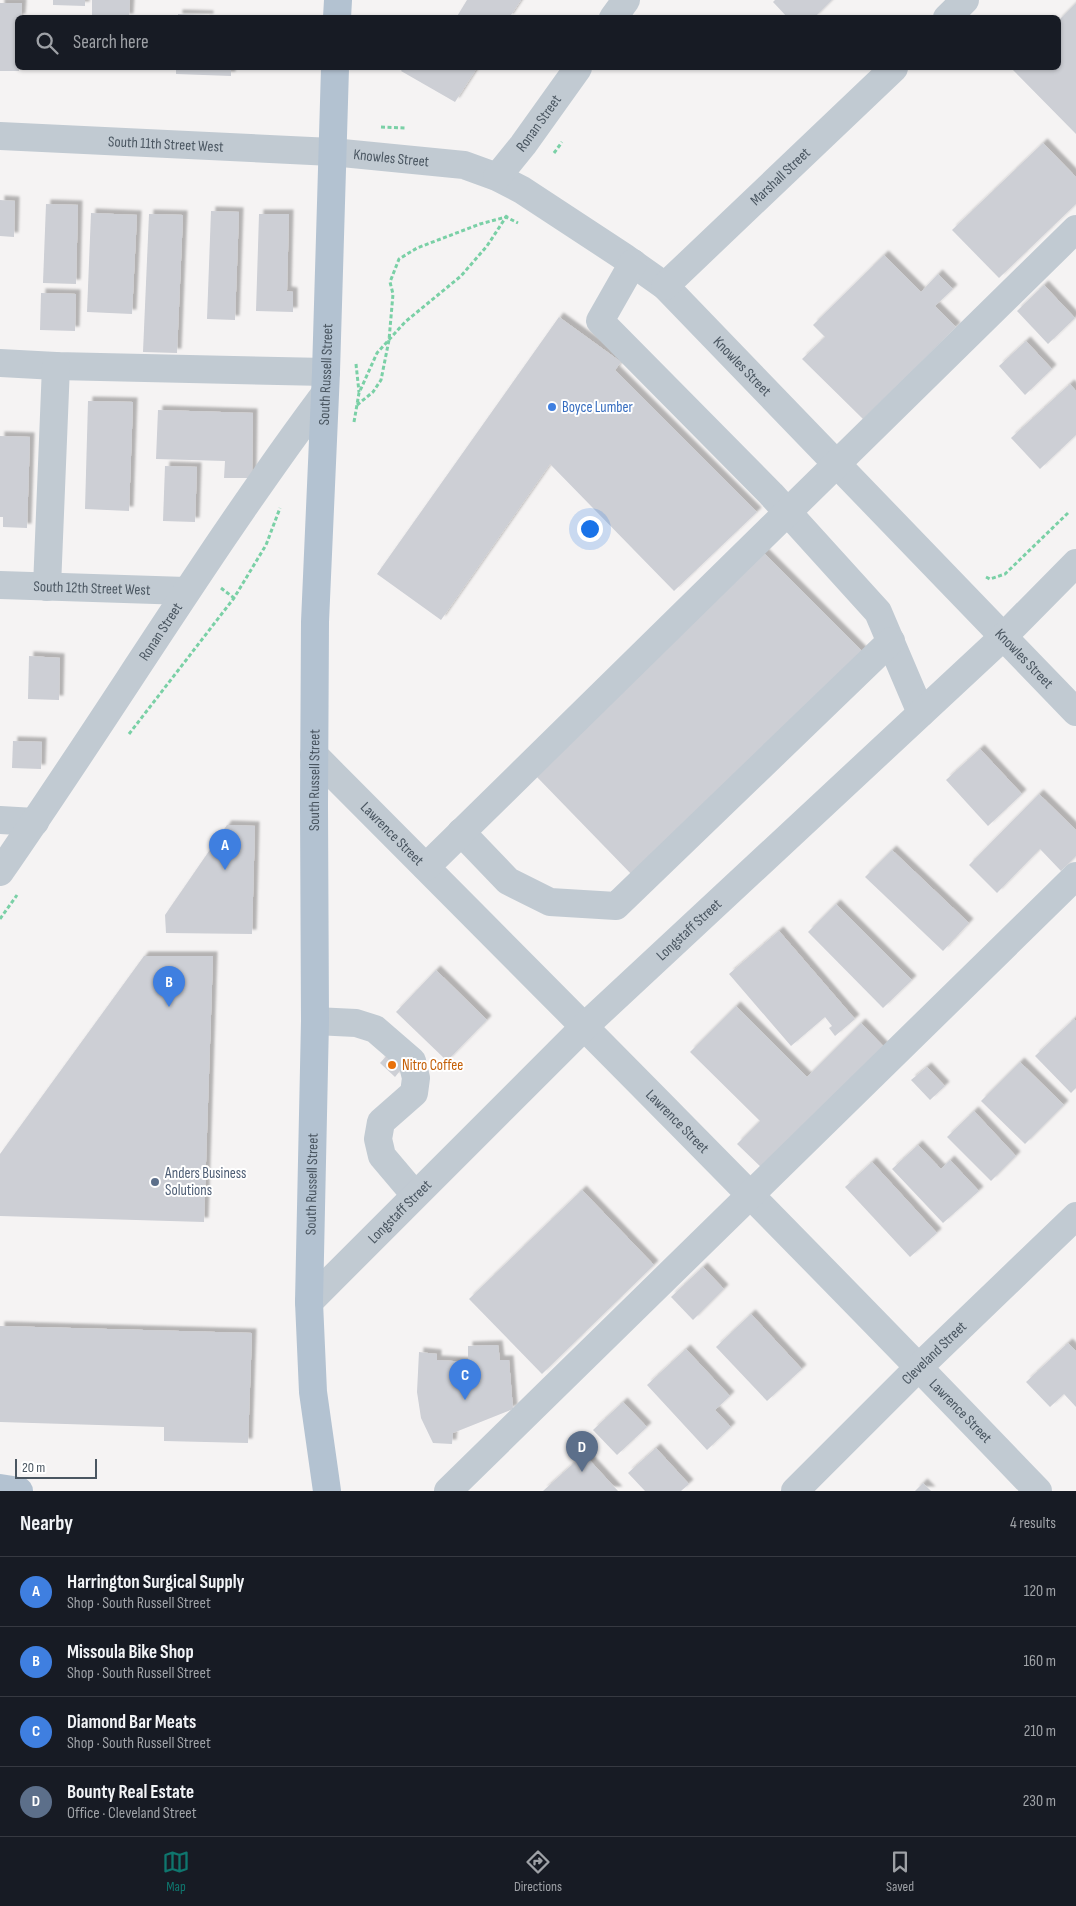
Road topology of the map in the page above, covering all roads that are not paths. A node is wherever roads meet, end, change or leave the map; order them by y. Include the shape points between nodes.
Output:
1 (338, 0) edge
2 (626, 0) edge
3 (965, 0) edge
4 (337, 15) edge
5 (615, 15) edge
6 (950, 15) edge
7 (335, 70) edge
8 (577, 70) edge
9 (892, 70) edge
10 (0, 136) edge
11 (332, 152) junction
12 (497, 177) junction
13 (1076, 229) edge
14 (634, 263) junction
15 (665, 286) junction
16 (0, 363) edge
17 (56, 366) junction
18 (325, 383) junction
19 (836, 464) junction
20 (788, 512) junction
21 (1076, 563) edge
22 (0, 585) edge
23 (47, 587) junction
24 (186, 591) junction
25 (1003, 637) junction
26 (890, 641) junction
27 (1076, 712) edge
28 (920, 713) junction
29 (314, 755) junction
30 (0, 820) edge
31 (35, 822) junction
32 (461, 832) junction
33 (426, 867) junction
34 (0, 872) edge
35 (1076, 876) edge
36 (316, 1020) junction
37 (585, 1026) junction
38 (415, 1196) junction
39 (751, 1196) junction
40 (1076, 1216) edge
41 (309, 1302) junction
42 (919, 1367) junction
43 (323, 1487) edge
44 (0, 1488) edge
45 (19, 1491) edge
46 (448, 1491) edge
47 (796, 1491) edge
48 (1038, 1491) edge

1 - 4 main road
2 - 5 street
3 - 6 street
7 - 11 main road, South Russell Street
8 - 12 street, Ronan Street
9 - 15 street, Marshall Street
10 - 11 street, South 11th Street West
11 - 12 street, Knowles Street via 464,165
11 - 18 main road, South Russell Street
12 - 14 street, Knowles Street via 552,208
13 - 19 street
14 - 15 street, Knowles Street
14 - 20 street via 600,321
15 - 19 street, Knowles Street
16 - 17 street
17 - 18 street
17 - 23 street
18 - 24 street, Ronan Street
18 - 29 main road, South Russell Street via 316,595
19 - 20 street
19 - 25 street, Knowles Street
20 - 26 street via 878,612
20 - 32 street
21 - 25 street, Longstaff Street
22 - 23 street, South 12th Street West
23 - 24 street, South 12th Street West
24 - 31 street, Ronan Street
25 - 27 street, Knowles Street
25 - 28 street, Longstaff Street
26 - 28 street
26 - 32 street via 616,906 550,902 508,881
28 - 37 street, Longstaff Street
29 - 33 street, Lawrence Street
29 - 36 main road, South Russell Street
30 - 31 street
31 - 34 street, Ronan Street
32 - 33 street
33 - 37 street, Lawrence Street
35 - 39 street
36 - 38 street via 375,1028 412,1061 416,1078 414,1093 381,1122 378,1139 382,1156
36 - 41 main road, South Russell Street
37 - 38 street, Longstaff Street
37 - 39 street, Lawrence Street
38 - 41 street, Longstaff Street
39 - 42 street, Lawrence Street
39 - 46 street
40 - 42 street, Cleveland Street
41 - 43 main road, South Russell Street via 313,1392
42 - 47 street, Cleveland Street
42 - 48 street, Lawrence Street
44 - 45 main road

